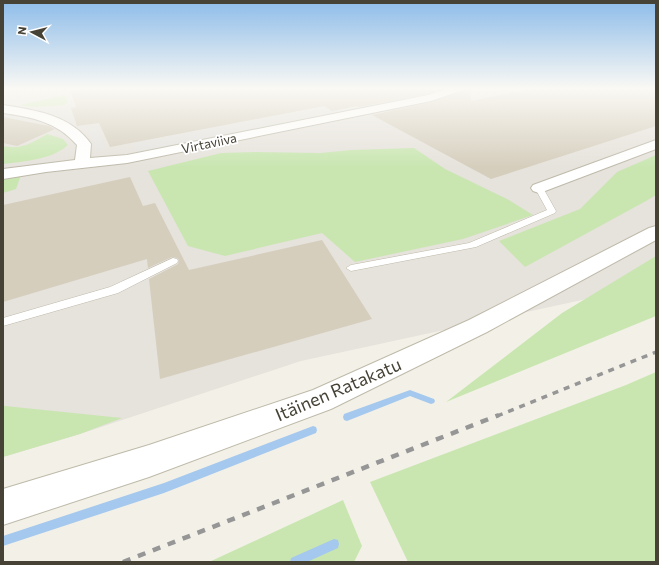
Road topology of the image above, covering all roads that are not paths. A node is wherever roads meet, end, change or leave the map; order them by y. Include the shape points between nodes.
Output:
1 (32, 114) edge
2 (349, 114) edge
3 (656, 144) edge
4 (82, 164) junction
5 (3, 174) edge
6 (539, 188) joint
7 (656, 232) edge
8 (173, 261) dead end
9 (351, 268) dead end
10 (3, 322) edge
11 (3, 507) edge

1 - 4 street via 64,125 78,137 84,144
2 - 4 street, Virtaviiva via 127,159
3 - 6 street
4 - 5 street, Virtaviiva
6 - 9 lane via 552,211 472,245
7 - 11 street, Itäinen Ratakatu via 478,326 321,400 149,462
8 - 10 lane via 114,290

